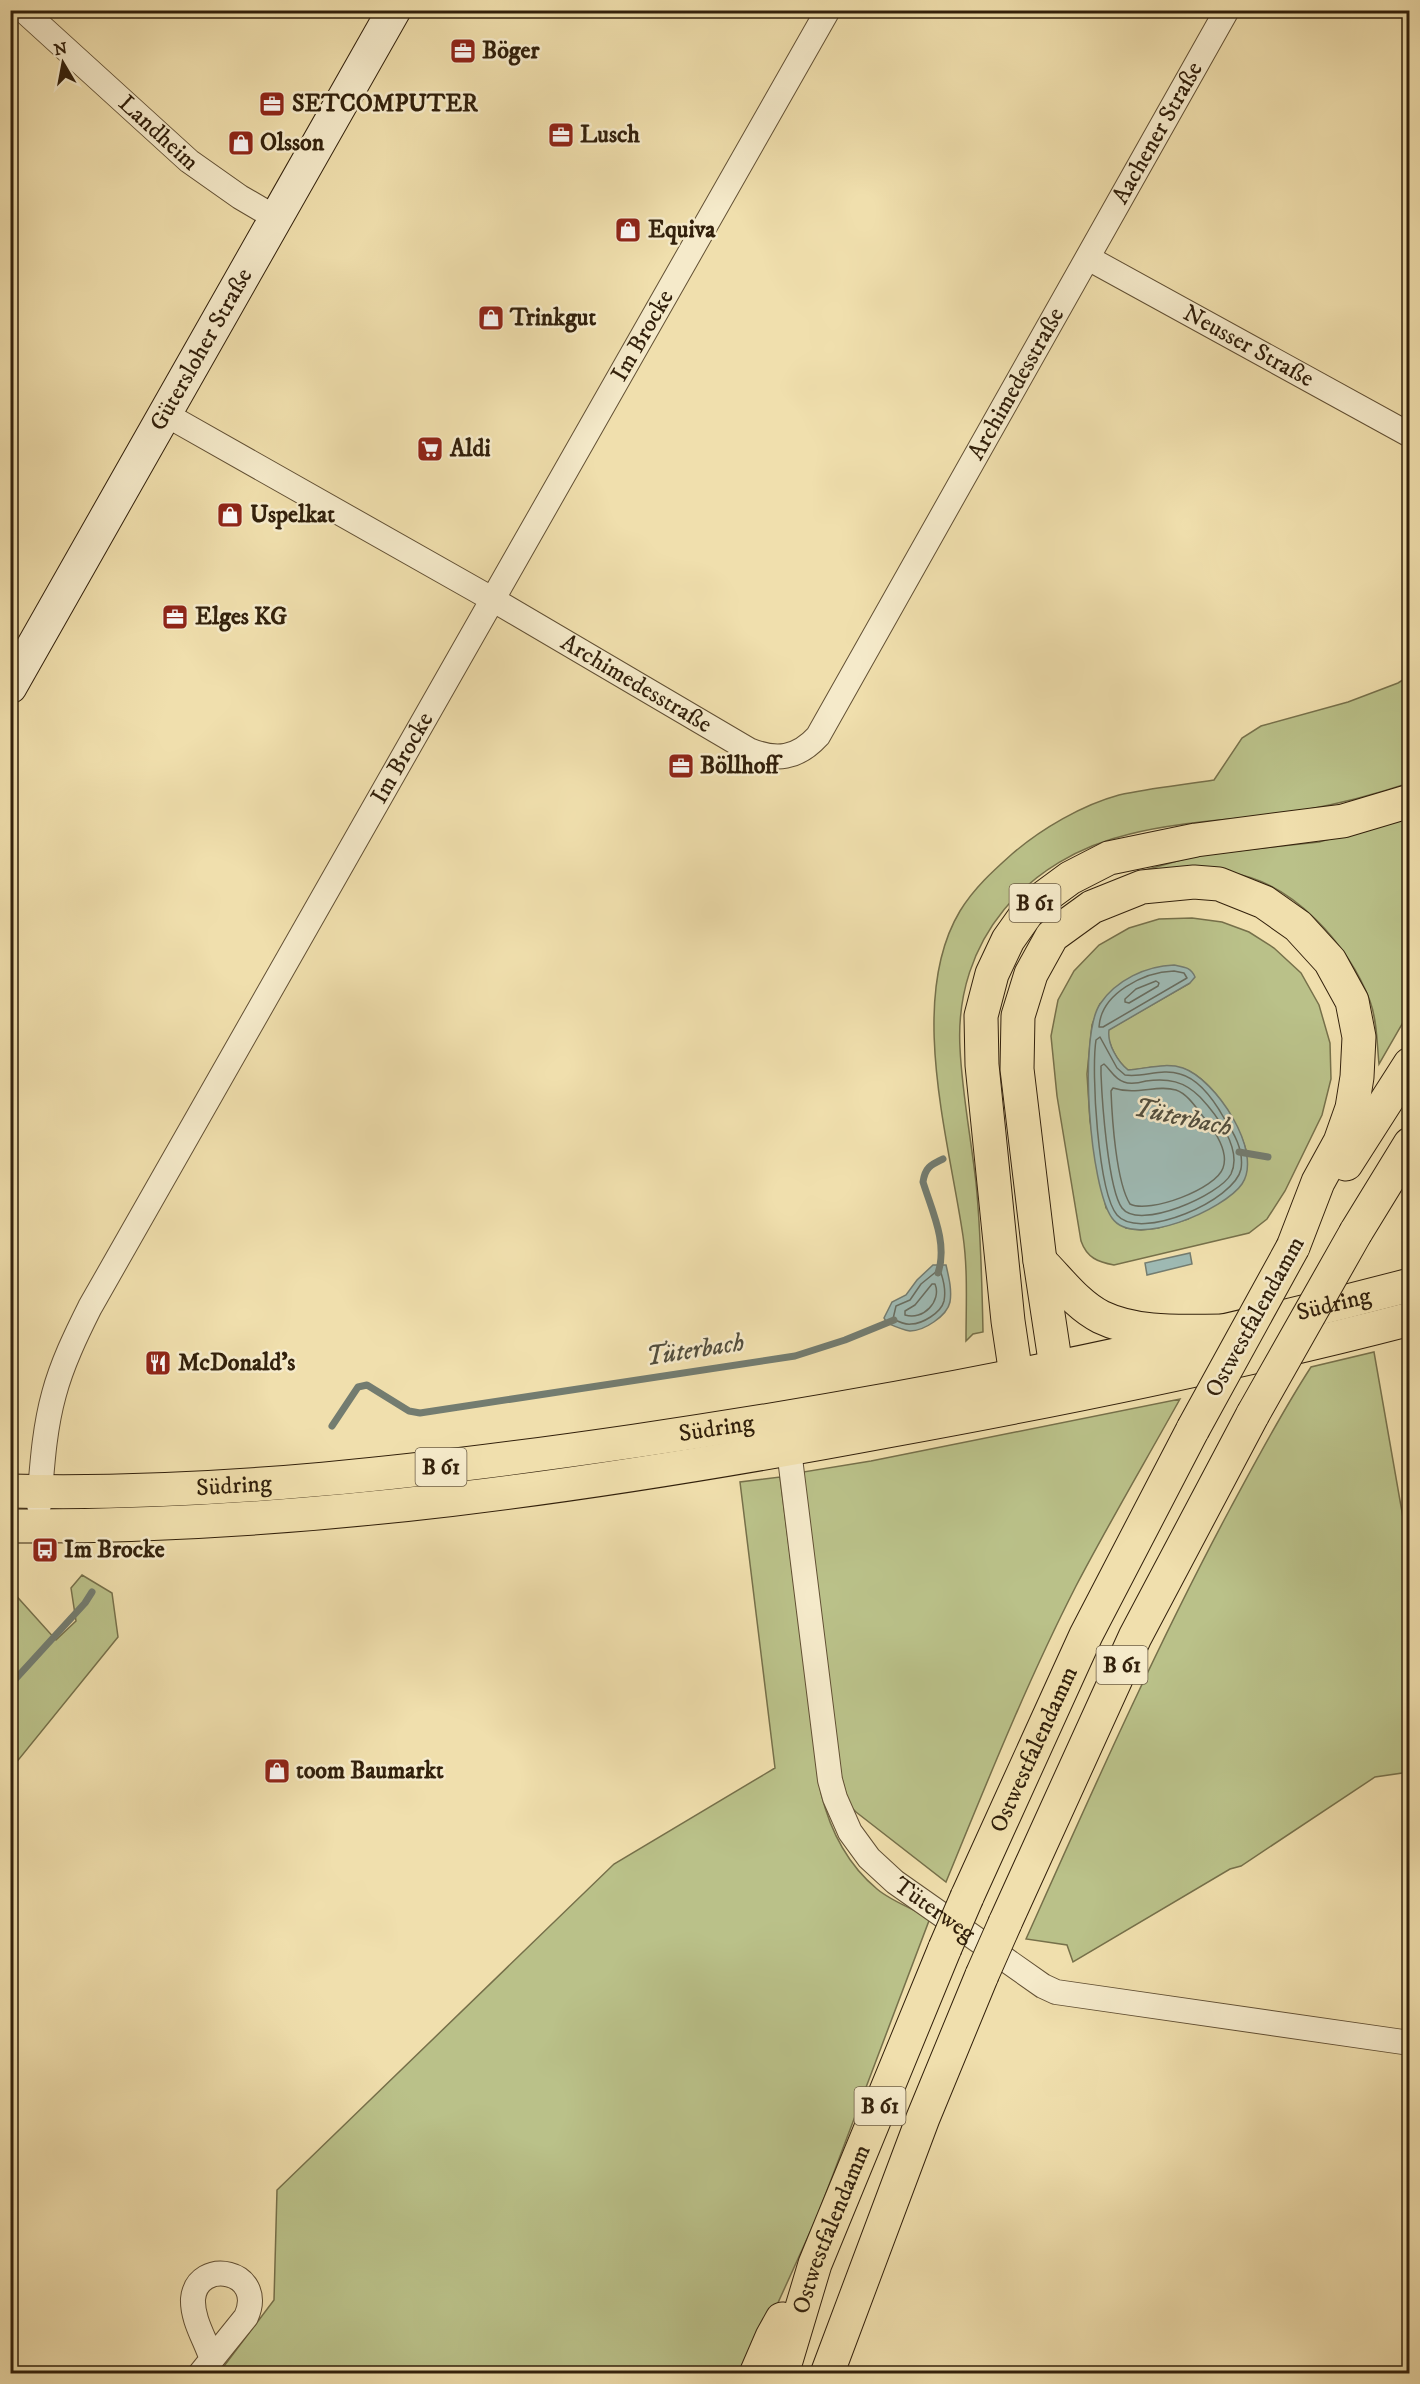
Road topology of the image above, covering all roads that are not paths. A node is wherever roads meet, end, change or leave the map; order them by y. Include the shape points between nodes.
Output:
1 (23, 10) edge
2 (394, 10) edge
3 (828, 10) edge
4 (1227, 10) edge
5 (276, 218) junction
6 (1088, 258) junction
7 (165, 414) junction
8 (1410, 435) edge
9 (492, 599) junction
10 (10, 687) edge
11 (1410, 801) edge
12 (1410, 1064) edge
13 (1410, 1144) edge
14 (1293, 1247) junction
15 (1040, 1261) junction
16 (1410, 1285) edge
17 (1410, 1319) edge
18 (1224, 1331) junction
19 (1056, 1367) junction
20 (1016, 1375) junction
21 (1043, 1402) junction
22 (789, 1450) junction
23 (25, 1492) edge
24 (24, 1526) edge
25 (1410, 2043) edge
26 (815, 2264) junction
27 (864, 2279) junction
28 (756, 2373) edge
29 (782, 2373) edge
30 (827, 2373) edge
31 (837, 2373) edge

1 - 5 street, Landheim via 189,161
2 - 5 street, Gütersloher Straße
3 - 9 street, Im Brocke
4 - 6 street, Aachener Straße
5 - 7 street, Gütersloher Straße
6 - 8 street, Neusser Straße
6 - 9 street, Archimedesstraße via 818,736 803,750 779,758 749,750
7 - 9 street, Archimedesstraße
7 - 10 street, Gütersloher Straße
9 - 23 street, Im Brocke via 80,1327 54,1393
11 - 20 main road, B 61 via 1343,821 1196,840 1109,858 1070,878 1032,906 1008,940 992,974 981,1016 982,1065
12 - 14 main road, Ostwestfalendamm / B 61
13 - 27 main road, Ostwestfalendamm / B 61, bridge via 1253,1414 1135,1637 982,1975 923,2118
14 - 15 main road via 1352,1108 1359,1037 1352,1001 1330,961 1298,926 1264,902 1220,884 1194,882 1142,887 1092,907 1052,936 1032,974 1018,1016 1017,1069
14 - 26 main road, Ostwestfalendamm / B 61, bridge via 1192,1429 1086,1635 945,1948
15 - 18 main road via 1102,1317 1153,1330
15 - 19 main road
16 - 18 main road, Südring
17 - 21 main road, Südring / B 61 via 1245,1360
18 - 19 main road, Südring
19 - 20 main road, Südring
19 - 21 main road
20 - 21 main road
20 - 23 main road, Südring / B 61 via 786,1419 509,1460 277,1483 92,1493
21 - 22 main road, Südring / B 61
22 - 24 main road, Südring / B 61 via 433,1503 181,1523
22 - 25 street, Tüterweg via 830,1780 850,1832 869,1858 895,1882 1056,1992
23 - 24 street, Im Brocke
26 - 28 main road via 772,2337
26 - 29 main road, Ostwestfalendamm / B 61
27 - 30 main road, Ostwestfalendamm / B 61
27 - 31 main road

